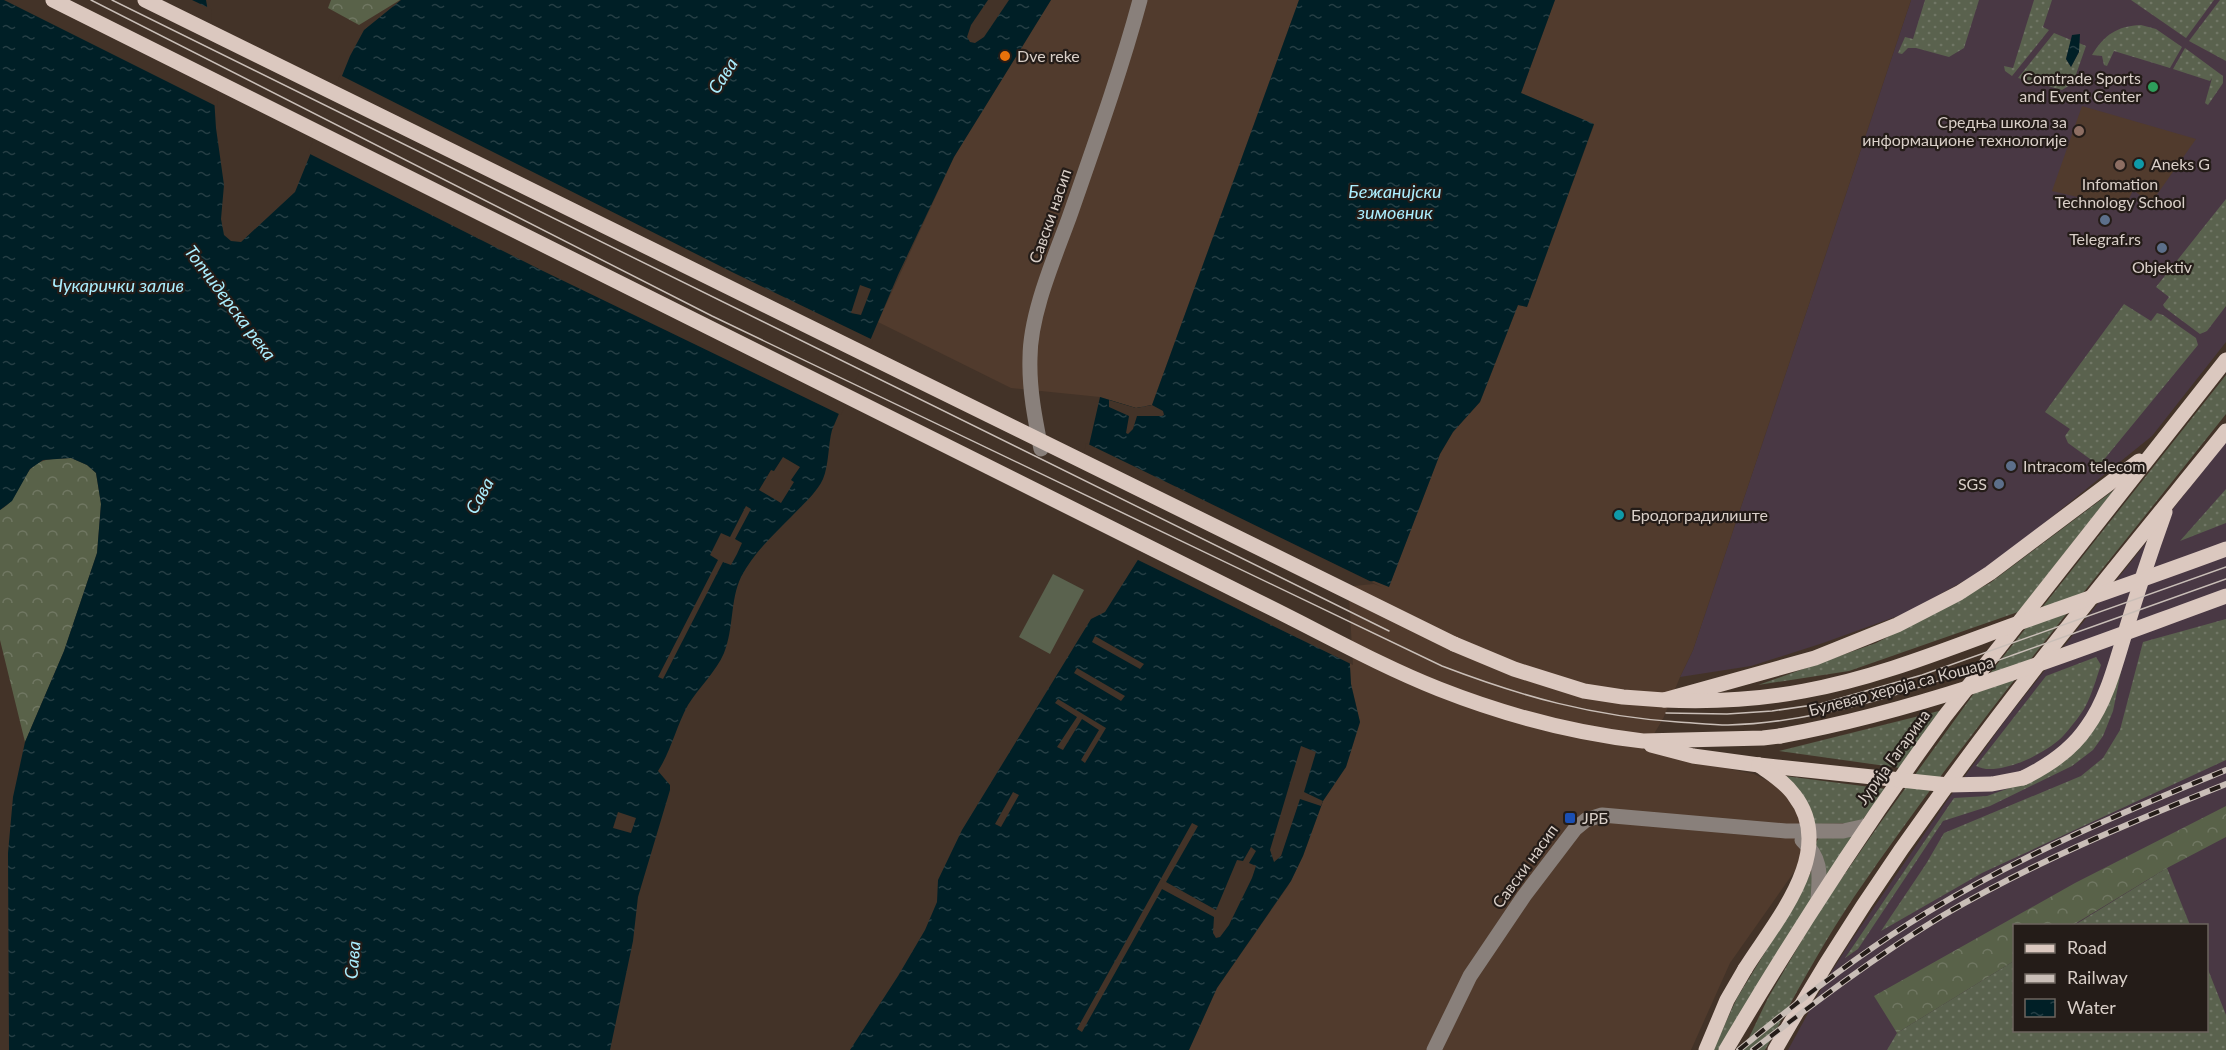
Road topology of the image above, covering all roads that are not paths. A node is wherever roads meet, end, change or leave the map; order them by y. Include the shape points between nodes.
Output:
1 (52, 0) edge
2 (145, 0) edge
3 (1140, 0) edge
4 (2226, 360) edge
5 (2226, 431) edge
6 (2162, 442) junction
7 (1041, 449) dead end
8 (2170, 500) junction
9 (2226, 549) edge
10 (2226, 596) edge
11 (1664, 700) junction
12 (1643, 741) junction
13 (1759, 765) junction
14 (1866, 826) junction
15 (1786, 831) junction
16 (1818, 899) junction
17 (1434, 1050) edge
18 (1706, 1050) edge
19 (1726, 1050) edge
20 (1775, 1050) edge

1 - 12 main road, Булевар хероја са Кошара via 1436,688 1541,724
2 - 11 main road, Булевар хероја са Кошара, bridge via 1454,644 1514,669 1584,691
3 - 7 street, Савски насип via 1120,71 1045,287 1032,339 1031,381
4 - 6 main road, Јурија Гагарина
5 - 8 main road
6 - 11 main road, bridge via 1959,593 1855,644
6 - 14 main road, Јурија Гагарина via 1945,716
8 - 13 main road, bridge via 2098,708 2088,727 2052,762 2023,778 1992,784 1948,785
8 - 20 main road via 1939,796 1846,932
9 - 11 main road, Булевар хероја са Кошара, bridge via 1896,667 1836,684 1739,700
10 - 12 main road, Булевар хероја са Кошара, bridge via 2000,678 1858,720 1763,738
12 - 13 main road via 1693,756
13 - 18 main road, bridge via 1798,800 1806,819 1809,847 1794,893 1727,1000
14 - 15 street, Савски насип via 1843,831
14 - 16 main road, Јурија Гагарина
15 - 16 street via 1803,841 1815,855 1820,870
15 - 17 street, Савски насип via 1602,815 1586,820 1566,838 1470,976
16 - 19 main road, Јурија Гагарина

